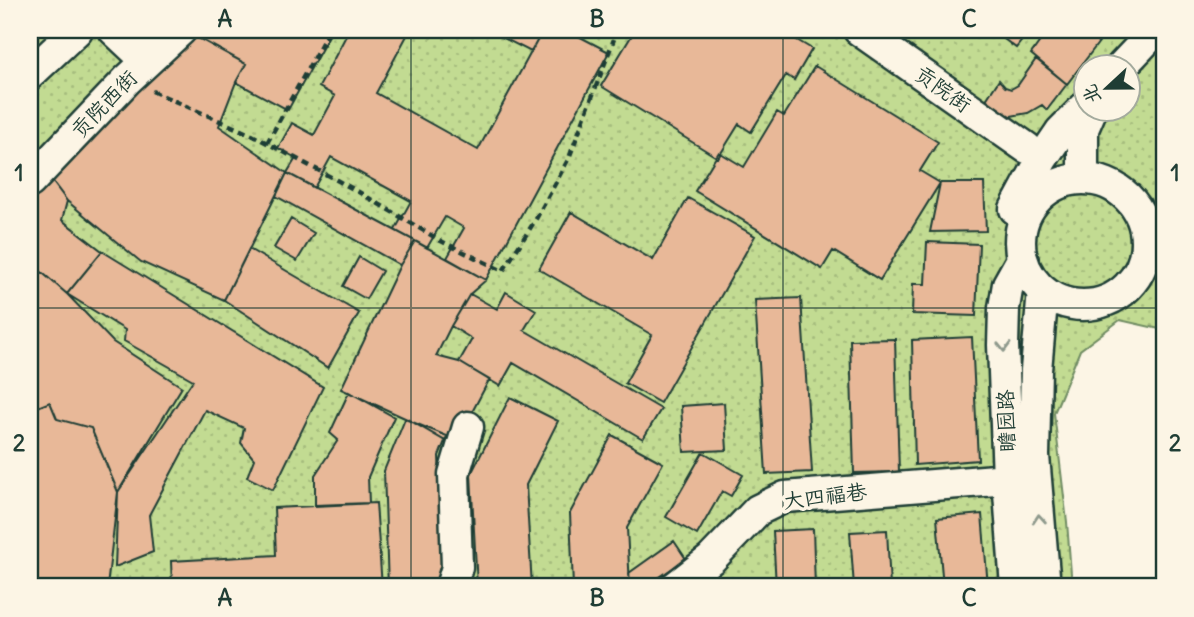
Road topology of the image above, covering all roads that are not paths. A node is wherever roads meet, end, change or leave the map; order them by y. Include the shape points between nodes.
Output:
1 (77, 30) edge
2 (114, 30) edge
3 (181, 30) edge
4 (859, 30) edge
5 (137, 71) junction
6 (30, 74) edge
7 (1072, 120) edge
8 (1086, 122) edge
9 (1027, 148) dead end
10 (1083, 178) junction
11 (30, 182) edge
12 (1155, 238) edge
13 (1022, 259) junction
14 (1043, 291) junction
15 (1004, 308) junction
16 (468, 427) dead end
17 (1008, 479) junction
18 (451, 587) edge
19 (675, 587) edge
20 (1016, 587) edge
21 (1045, 587) edge

1 - 6 street
2 - 5 street
3 - 5 street, 贡院西街
4 - 9 street, 贡院街
5 - 11 street, 贡院西街
7 - 15 street via 1042,159 1014,212 1004,263
8 - 10 street
10 - 12 street via 1124,193
10 - 13 street via 1064,181 1033,203 1020,239
12 - 14 street via 1138,273 1124,290 1105,301 1084,305 1062,302
13 - 14 street
13 - 15 street, 瞻园路 via 1008,284
21 -> 14 street, 瞻园路 via 1034,456
15 -> 17 street, 瞻园路
16 - 18 street via 454,474 457,567
17 - 19 street, 大四福巷 via 785,497 758,510 711,559
17 - 20 street, 瞻园路

